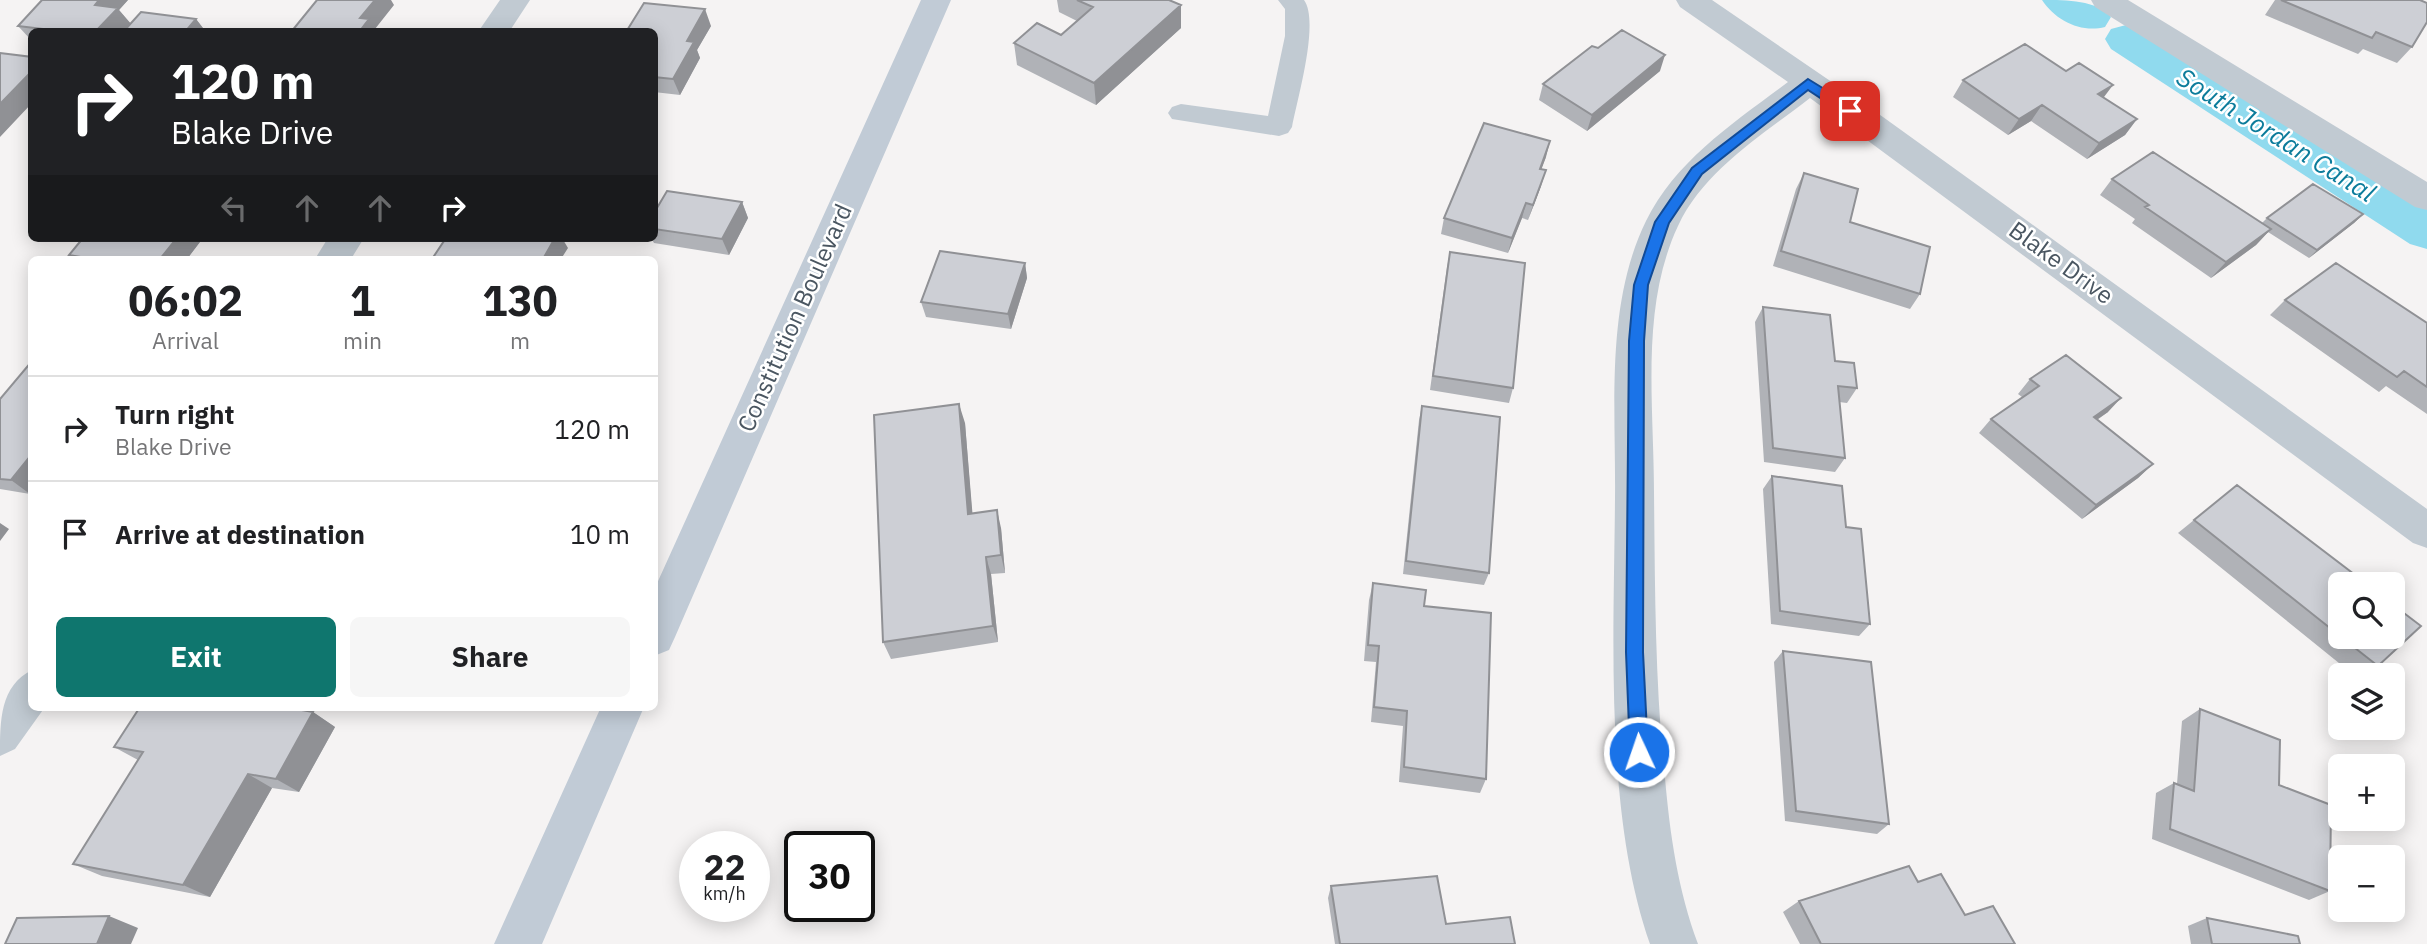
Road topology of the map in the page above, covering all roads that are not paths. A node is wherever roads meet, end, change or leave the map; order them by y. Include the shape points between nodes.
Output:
1 (515, 0) edge
2 (936, 0) edge
3 (1290, 0) edge
4 (1691, 0) edge
5 (2106, 0) edge
6 (496, 28) edge
7 (1808, 83) junction
8 (1181, 113) dead end
9 (2427, 198) edge
10 (2427, 531) edge
11 (658, 628) edge
12 (28, 696) edge
13 (621, 711) edge
14 (0, 735) edge
15 (519, 944) edge
16 (1674, 944) edge

1 - 6 street
2 - 11 main road, Constitution Boulevard
3 - 8 lane via 1297,7 1297,36 1279,127
4 - 7 street, Blake Drive
5 - 9 street
7 - 10 street, Blake Drive
7 - 16 street via 1697,171 1662,222 1641,285 1636,341 1639,752 1651,864
12 - 14 street
13 - 15 main road

